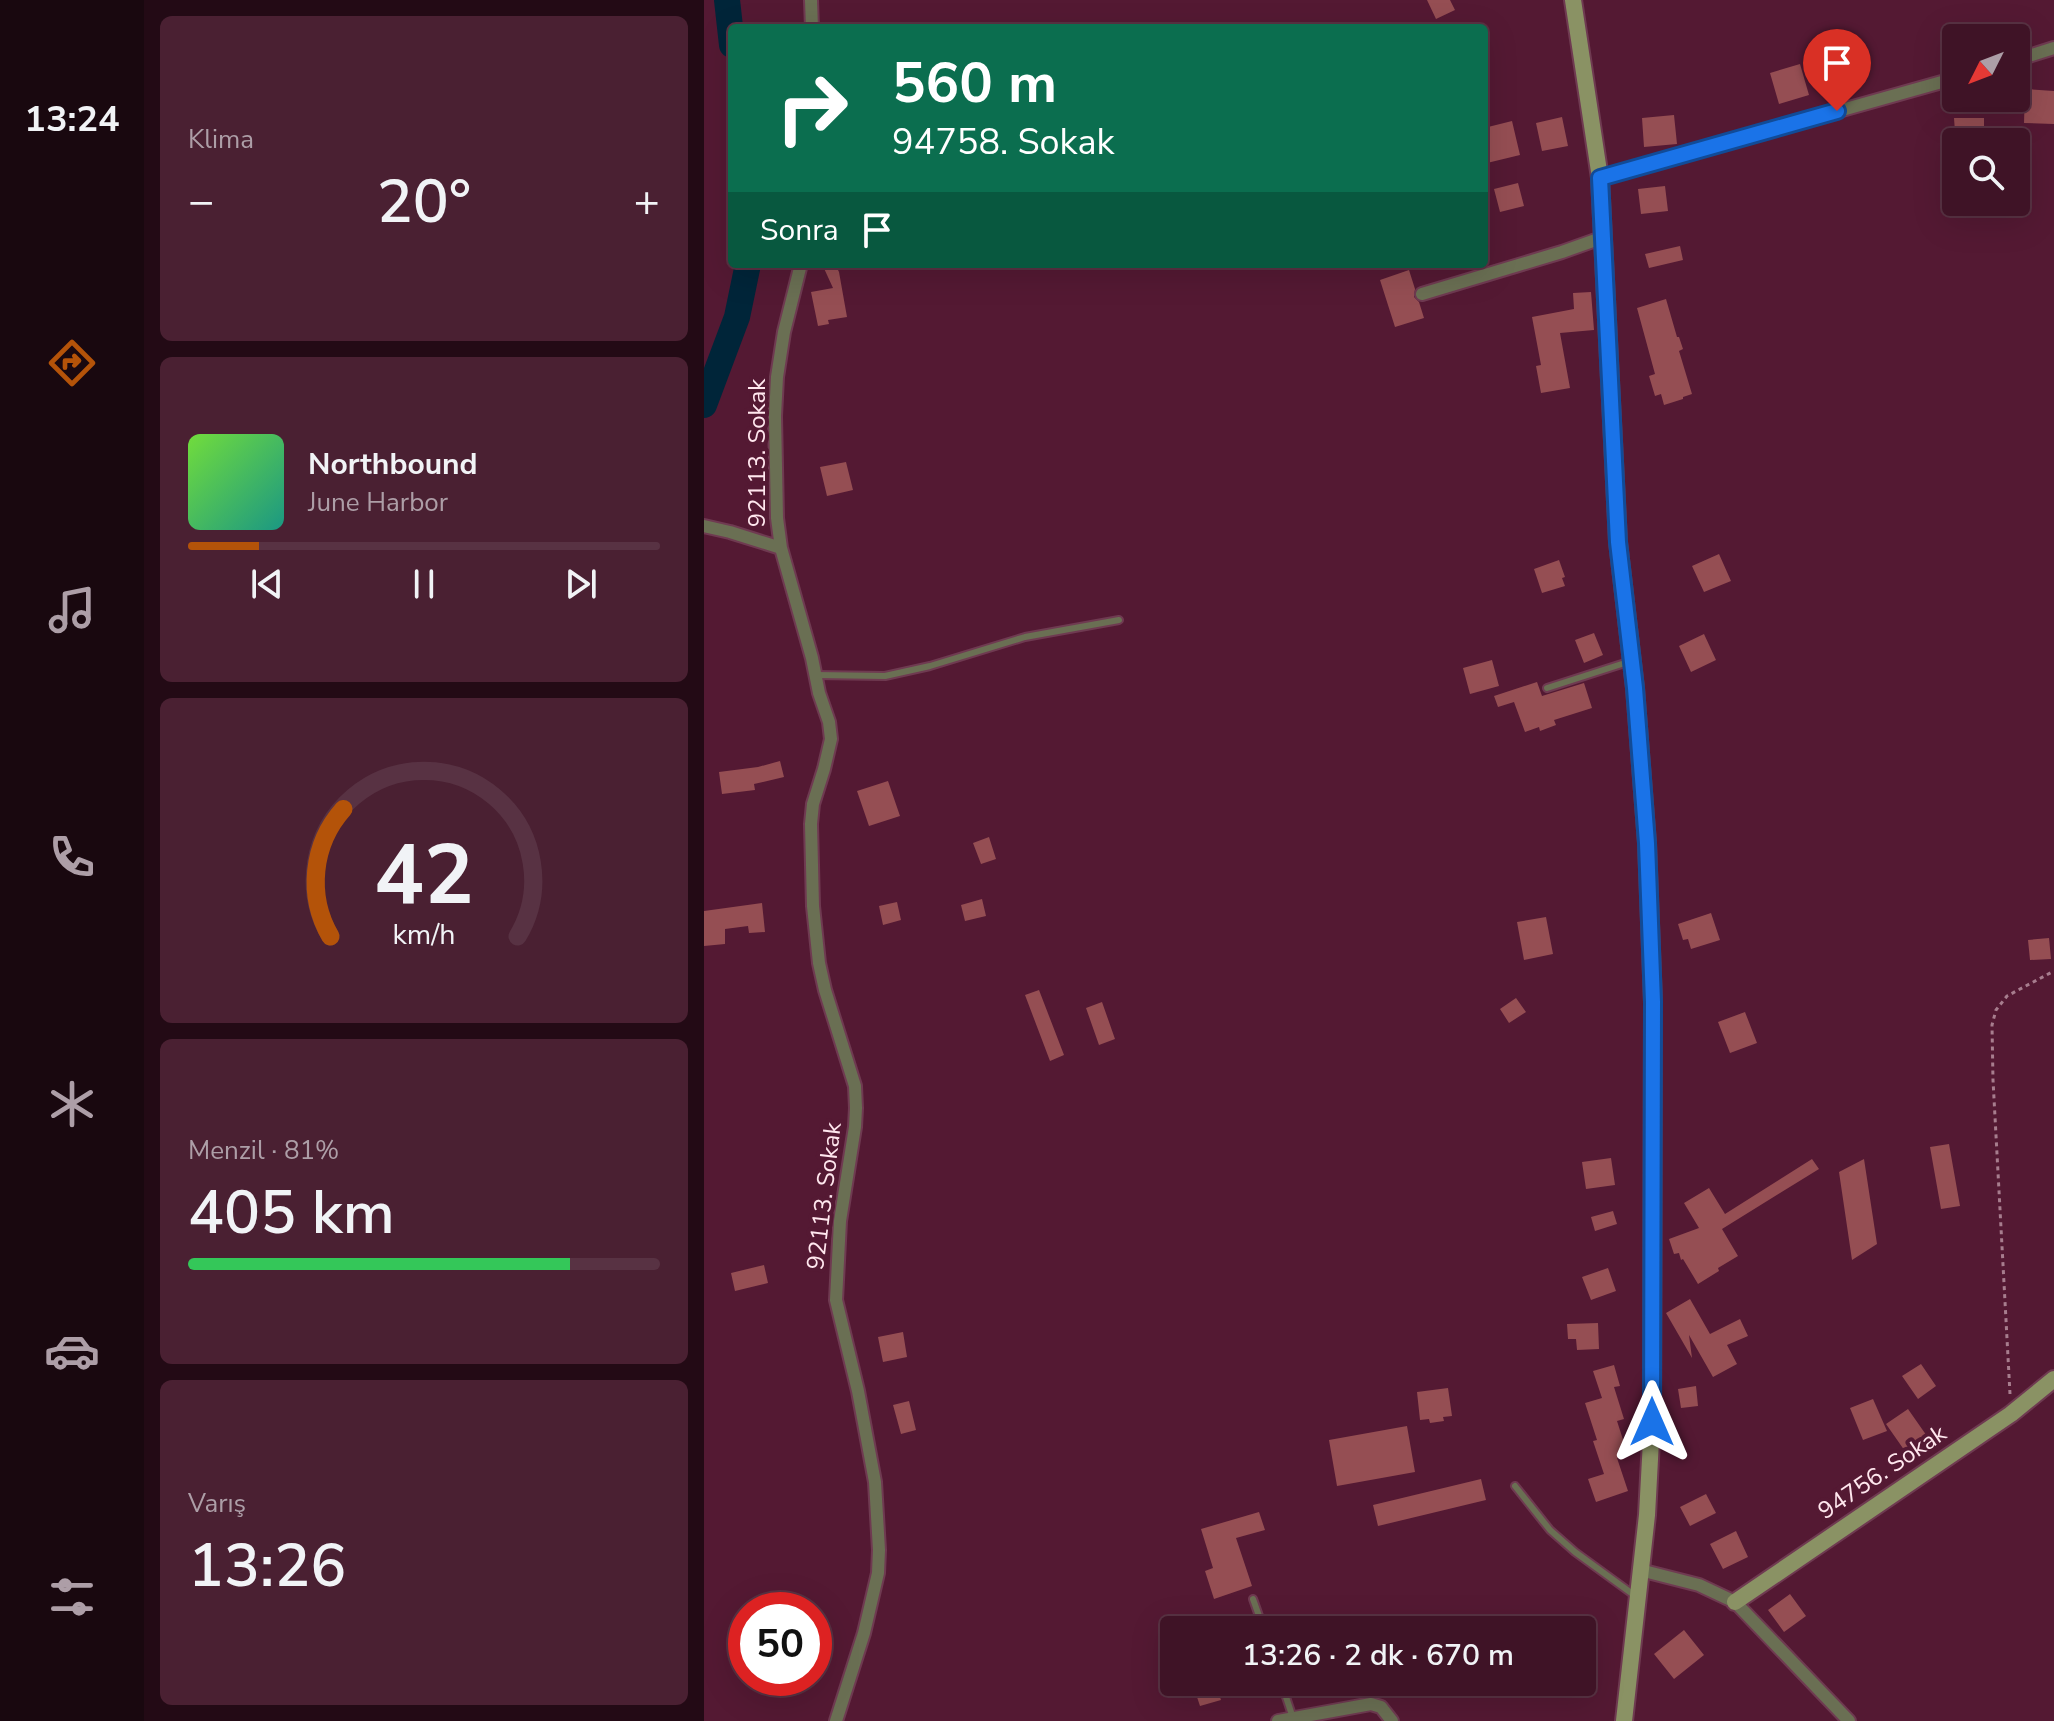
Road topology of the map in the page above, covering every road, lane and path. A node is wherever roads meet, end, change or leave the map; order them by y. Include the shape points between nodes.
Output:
1 (811, 0) edge
2 (1573, 0) edge
3 (812, 24) edge
4 (2054, 48) edge
5 (2030, 56) edge
6 (1942, 82) edge
7 (1600, 178) junction
8 (1604, 237) junction
9 (800, 268) edge
10 (1422, 294) dead end
11 (704, 526) edge
12 (781, 548) junction
13 (1119, 620) dead end
14 (1632, 661) junction
15 (815, 675) junction
16 (1547, 688) dead end
17 (2054, 971) edge
18 (2054, 1379) edge
19 (2011, 1414) junction
20 (1515, 1486) dead end
21 (1640, 1570) junction
22 (1637, 1597) junction
23 (1253, 1599) dead end
24 (1735, 1602) junction
25 (1259, 1616) edge
26 (1286, 1696) edge
27 (1293, 1718) junction
28 (836, 1721) edge
29 (1278, 1721) edge
30 (1392, 1721) edge
31 (1624, 1721) edge
32 (1849, 1721) edge

1 - 3 street
2 - 7 main road
4 - 5 street
6 - 7 street
7 - 8 main road
8 - 10 street
8 - 14 main road via 1618,542
9 - 12 street, 92113. Sokak via 777,377 775,475
11 - 12 street, 92113. Sokak
12 - 15 street, 92113. Sokak
13 - 15 lane via 1025,637 885,676
14 - 16 lane
14 - 21 main road via 1653,1002 1652,1422
15 - 28 street, 92113. Sokak via 831,739 813,804 813,906 819,963 855,1086 856,1108 840,1221 836,1300 875,1482 879,1550 864,1633
17 - 19 path via 2007,996 1992,1025
18 - 19 main road, 94756. Sokak
19 - 24 main road, 94756. Sokak
20 - 22 lane via 1550,1530
21 - 22 main road
21 - 24 street via 1699,1585
22 - 31 main road
23 - 25 lane
24 - 32 street
26 - 27 lane
27 - 29 street
27 - 30 street via 1371,1704

